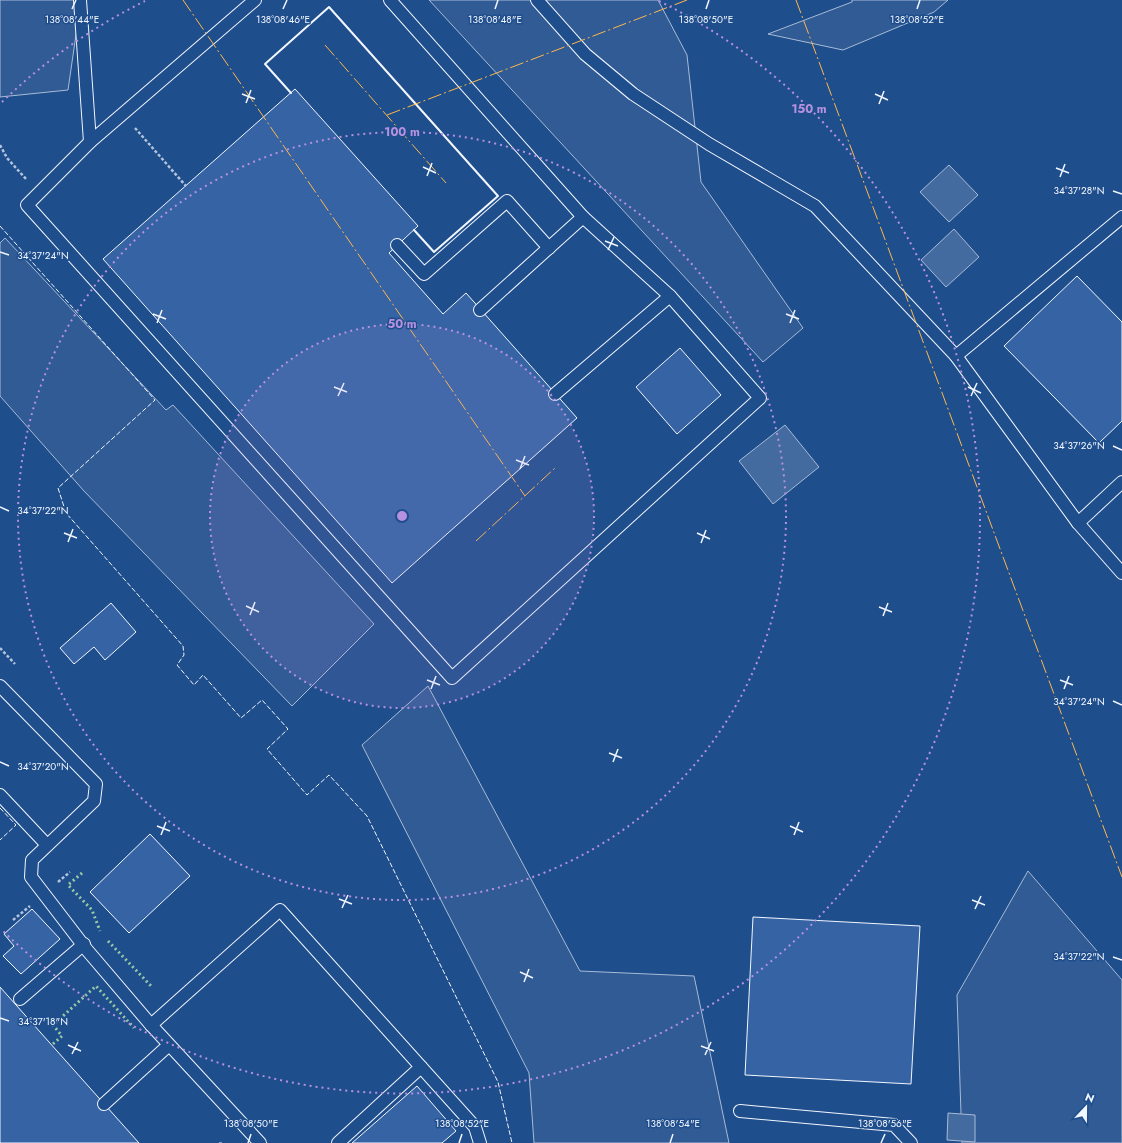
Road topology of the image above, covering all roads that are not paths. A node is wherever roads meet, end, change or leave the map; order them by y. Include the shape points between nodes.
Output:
1 (80, 0) edge
2 (255, 0) edge
3 (390, 0) edge
4 (537, 0) edge
5 (90, 142) junction
6 (583, 217) junction
7 (1122, 217) edge
8 (397, 245) dead end
9 (549, 248) junction
10 (670, 296) junction
11 (480, 310) dead end
12 (956, 356) junction
13 (555, 394) dead end
14 (1122, 482) edge
15 (1078, 523) junction
16 (1122, 573) edge
17 (0, 686) edge
18 (0, 795) edge
19 (47, 845) junction
20 (84, 944) junction
21 (20, 999) dead end
22 (151, 1025) junction
23 (169, 1045) junction
24 (421, 1067) junction
25 (104, 1104) dead end
26 (740, 1111) dead end
27 (260, 1143) edge
28 (338, 1143) edge
29 (480, 1143) edge
30 (911, 1143) edge

1 - 5 lane
2 - 5 lane
3 - 6 lane
4 - 12 lane via 585,54 634,94 709,144 815,206
5 - 10 lane via 27,205 452,678 760,398
6 - 9 lane
6 - 10 lane
7 - 12 lane
8 - 9 lane via 424,274 506,201
9 - 11 lane
10 - 13 lane
12 - 15 lane
14 - 15 lane
15 - 16 lane
17 - 19 lane via 96,784 94,801
18 - 19 lane
19 - 20 lane via 32,860 31,877
20 - 21 lane
20 - 22 lane
22 - 23 lane
22 - 24 lane via 280,910
23 - 25 lane
23 - 27 lane
24 - 28 lane
24 - 29 lane via 475,1127
26 - 30 lane via 894,1125

